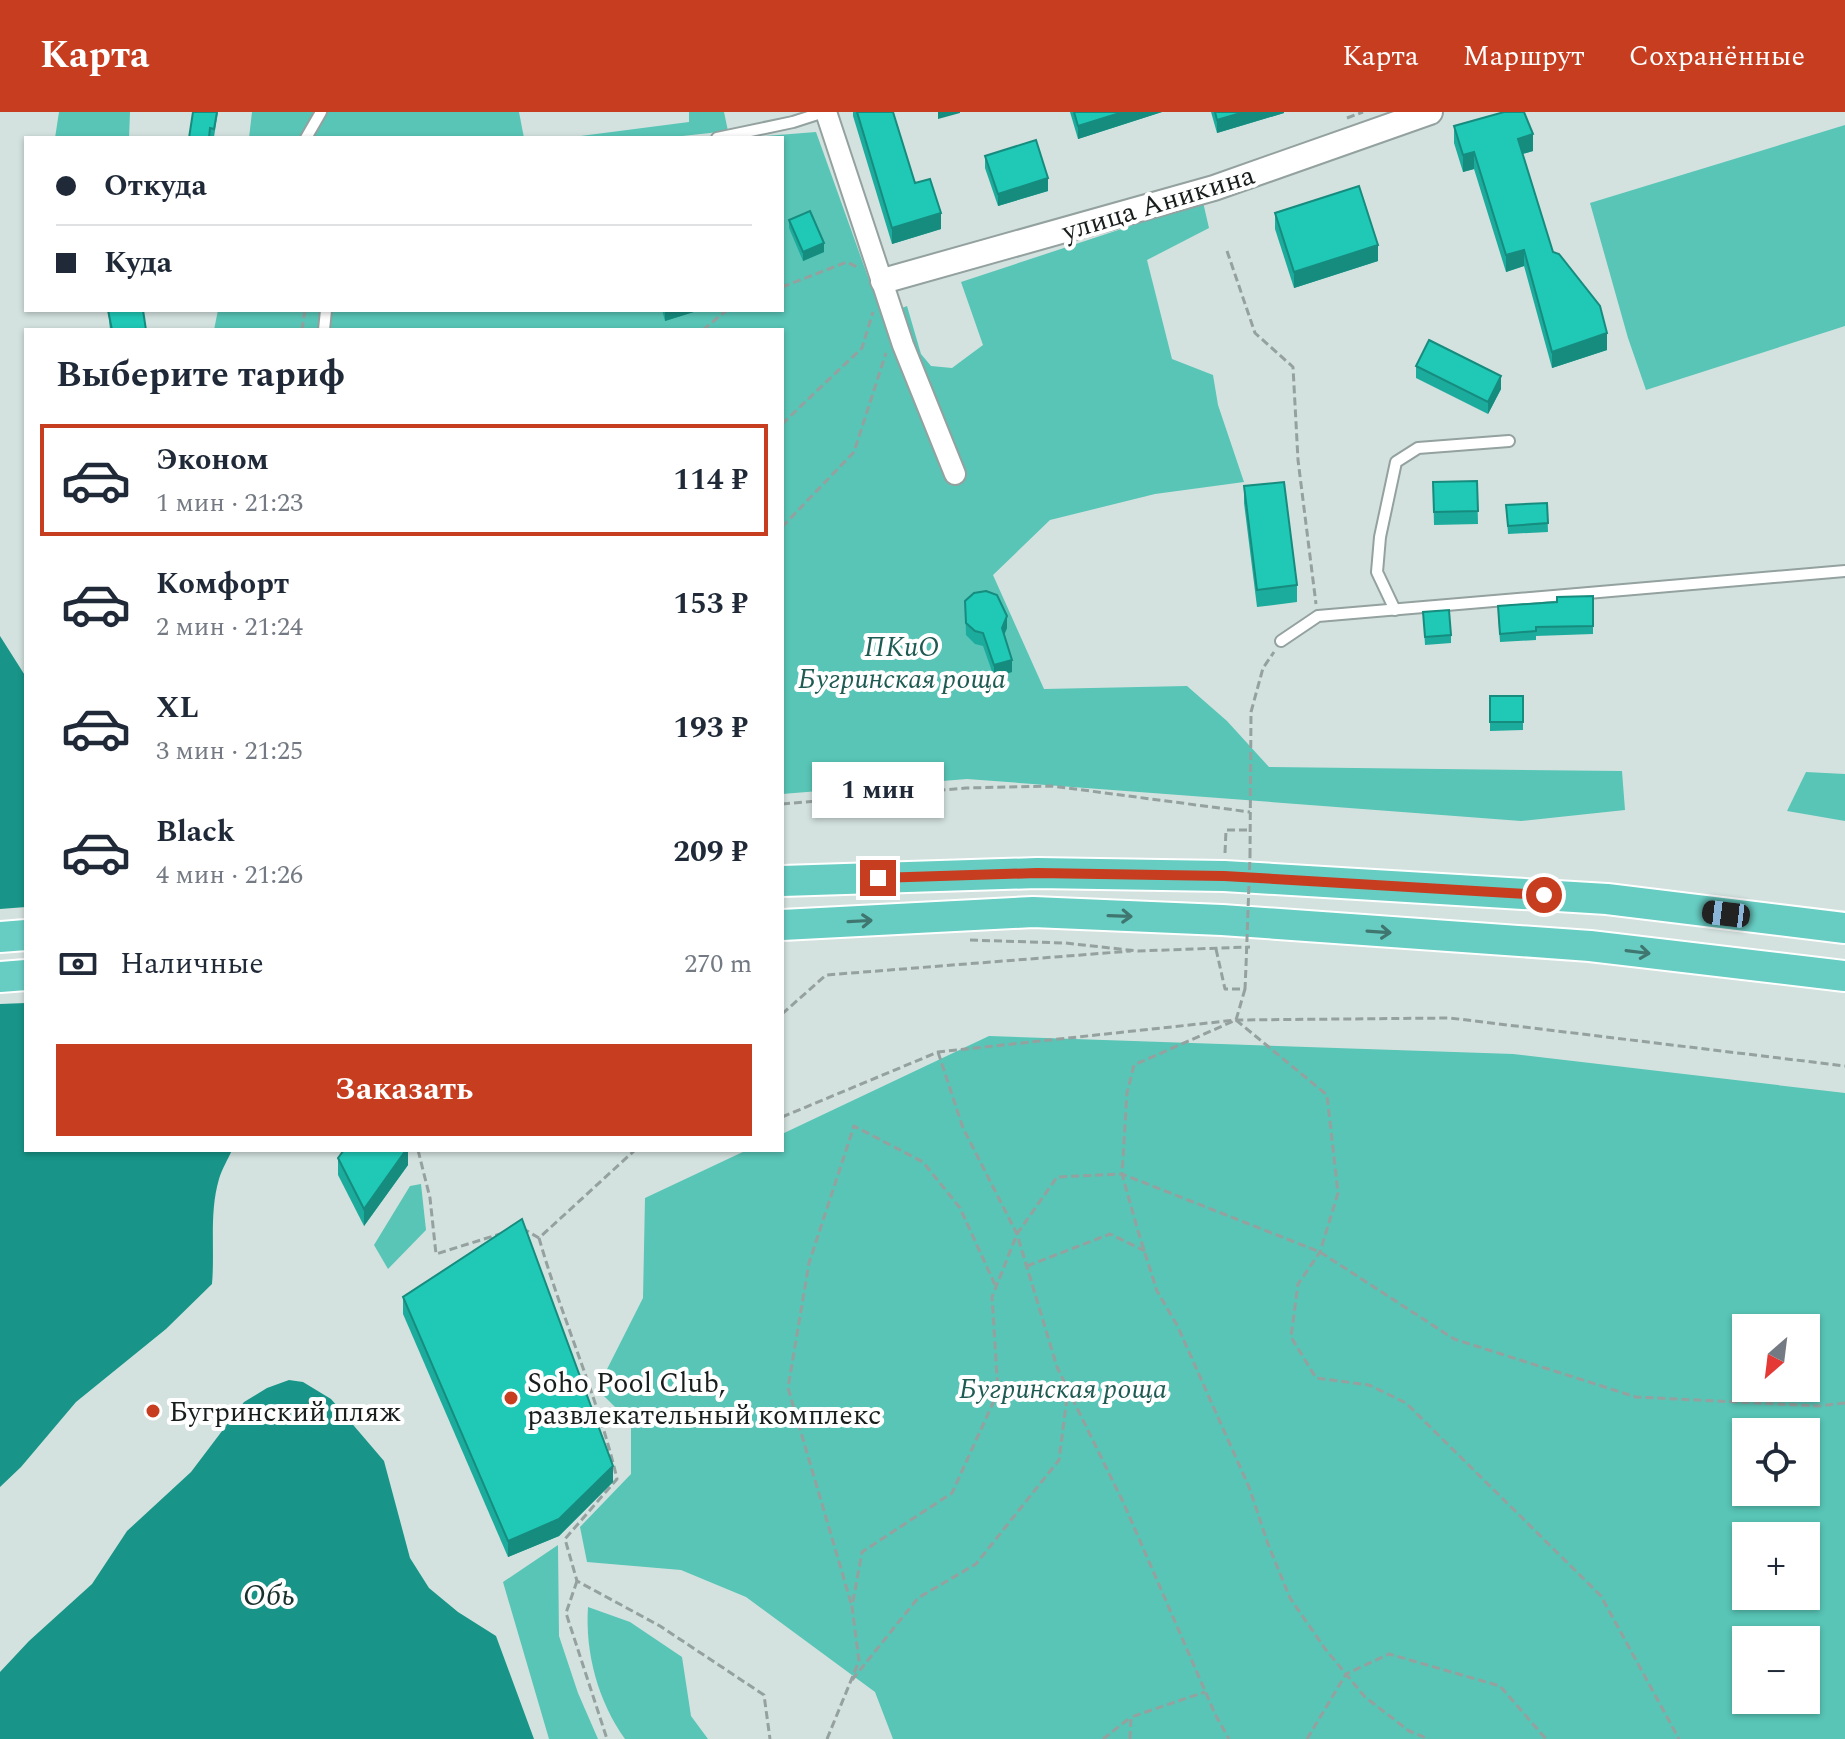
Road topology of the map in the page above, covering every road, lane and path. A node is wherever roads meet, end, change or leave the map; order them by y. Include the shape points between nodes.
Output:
1 (321, 112) edge
2 (825, 112) edge
3 (1419, 114) edge
4 (307, 136) edge
5 (726, 136) edge
6 (1227, 251) dead end
7 (883, 281) junction
8 (784, 286) edge
9 (725, 312) edge
10 (705, 328) edge
11 (903, 345) junction
12 (784, 422) edge
13 (1509, 441) dead end
14 (955, 474) dead end
15 (784, 525) edge
16 (1845, 571) edge
17 (1395, 610) junction
18 (1318, 616) junction
19 (1281, 641) joint
20 (784, 804) edge
21 (1250, 812) junction
22 (1226, 830) dead end
23 (1250, 830) junction
24 (784, 881) edge
25 (784, 925) edge
26 (1845, 928) edge
27 (24, 935) edge
28 (0, 937) edge
29 (965, 940) dead end
30 (1261, 946) dead end
31 (1216, 949) junction
32 (1138, 951) junction
33 (24, 975) edge
34 (1845, 976) edge
35 (0, 977) edge
36 (1245, 989) junction
37 (784, 1012) edge
38 (1236, 1020) junction
39 (938, 1052) junction
40 (1845, 1066) edge
41 (784, 1116) edge
42 (418, 1152) edge
43 (633, 1152) edge
44 (1122, 1174) junction
45 (1017, 1234) junction
46 (539, 1238) junction
47 (1145, 1251) junction
48 (1320, 1252) junction
49 (1027, 1266) junction
50 (996, 1287) junction
51 (1068, 1389) junction
52 (1845, 1403) edge
53 (577, 1581) junction
54 (852, 1607) junction
55 (1346, 1674) junction
56 (850, 1683) junction
57 (1205, 1692) junction
58 (1131, 1717) junction
59 (607, 1739) edge
60 (770, 1739) edge
61 (827, 1739) edge
62 (1103, 1739) edge
63 (1130, 1739) edge
64 (1229, 1739) edge
65 (1307, 1739) edge
66 (1429, 1739) edge
67 (1546, 1739) edge
68 (1679, 1739) edge

1 - 4 lane
2 - 5 lane
2 - 7 street
3 - 7 street, улица Аникина via 1214,188
6 - 18 path via 1255,333 1293,367 1298,460
7 - 8 path via 847,262
7 - 11 street
7 - 12 path via 862,348
9 - 10 path
11 - 14 street
11 - 15 path via 886,353 854,452
13 - 17 lane via 1418,448 1396,462 1377,572
16 - 17 lane
17 - 18 lane
18 - 19 lane
19 - 21 path via 1263,668 1251,712
20 - 21 path via 1052,786
21 - 23 path
22 - 23 path
23 - 36 path, bridge
24 - 26 main road via 1037,873 1224,876 1607,899
25 -> 34 main road via 1033,912 1222,920 1590,946
27 - 28 main road
29 - 32 path
30 - 31 path
31 - 32 path
31 - 36 path via 1225,989
32 - 37 path via 826,975
33 - 35 main road
36 - 38 path
38 - 39 path
38 - 40 path via 1450,1018
38 - 44 path via 1134,1065
38 - 48 path via 1327,1095 1338,1193
39 - 41 path
39 - 45 path via 963,1128
42 - 46 path via 436,1254 524,1227
43 - 46 path
44 - 45 path via 1057,1177
44 - 47 path
44 - 48 path
45 - 49 path
45 - 50 path
46 - 53 path via 617,1479 565,1539
47 - 49 path via 1110,1234
47 - 55 path via 1157,1291 1249,1487 1290,1598
48 - 52 path via 1454,1339 1636,1397
48 - 68 path via 1298,1284 1291,1337 1316,1378 1369,1385 1406,1403 1590,1585 1601,1596
49 - 51 path
50 - 54 path via 992,1297 998,1392 952,1493 862,1552
50 - 54 path via 960,1208 923,1162 854,1126 809,1263 788,1388
51 - 56 path via 1059,1460 976,1564 918,1598
51 - 57 path
53 - 59 path via 566,1613
53 - 60 path via 660,1626 764,1695
54 - 56 path via 859,1661
55 - 65 path
55 - 66 path via 1365,1697 1409,1731
55 - 67 path via 1389,1654 1500,1686
56 - 61 path
57 - 58 path
57 - 64 path
58 - 62 path
58 - 63 path

